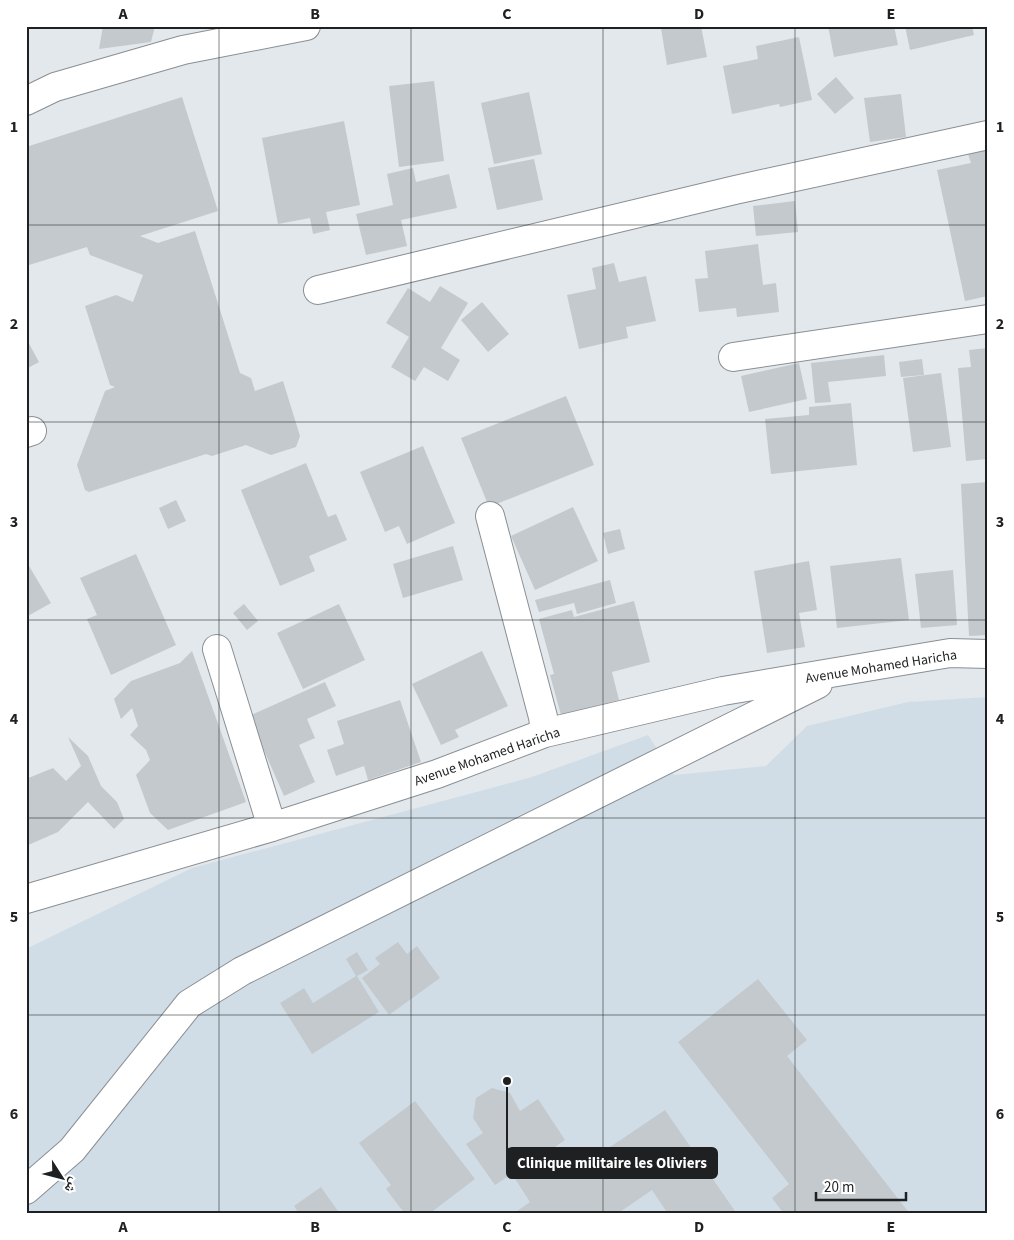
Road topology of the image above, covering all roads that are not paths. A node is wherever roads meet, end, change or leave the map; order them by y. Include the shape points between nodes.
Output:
1 (306, 26) edge
2 (186, 38) edge
3 (26, 101) edge
4 (988, 135) edge
5 (318, 290) dead end
6 (988, 319) edge
7 (733, 356) dead end
8 (490, 516) dead end
9 (217, 649) dead end
10 (988, 654) edge
11 (844, 671) junction
12 (544, 733) junction
13 (272, 827) junction
14 (26, 899) edge
15 (26, 1190) edge

1 - 2 street
2 - 3 street via 55,86
4 - 5 street via 735,190
6 - 7 street
8 - 12 street
9 - 13 street
10 - 11 street, Avenue Mohamed Haricha via 950,653
11 - 12 street, Avenue Mohamed Haricha via 723,691
11 - 15 street via 242,971 188,1004 72,1150
12 - 13 street, Avenue Mohamed Haricha via 437,774
13 - 14 street, Avenue Mohamed Haricha

